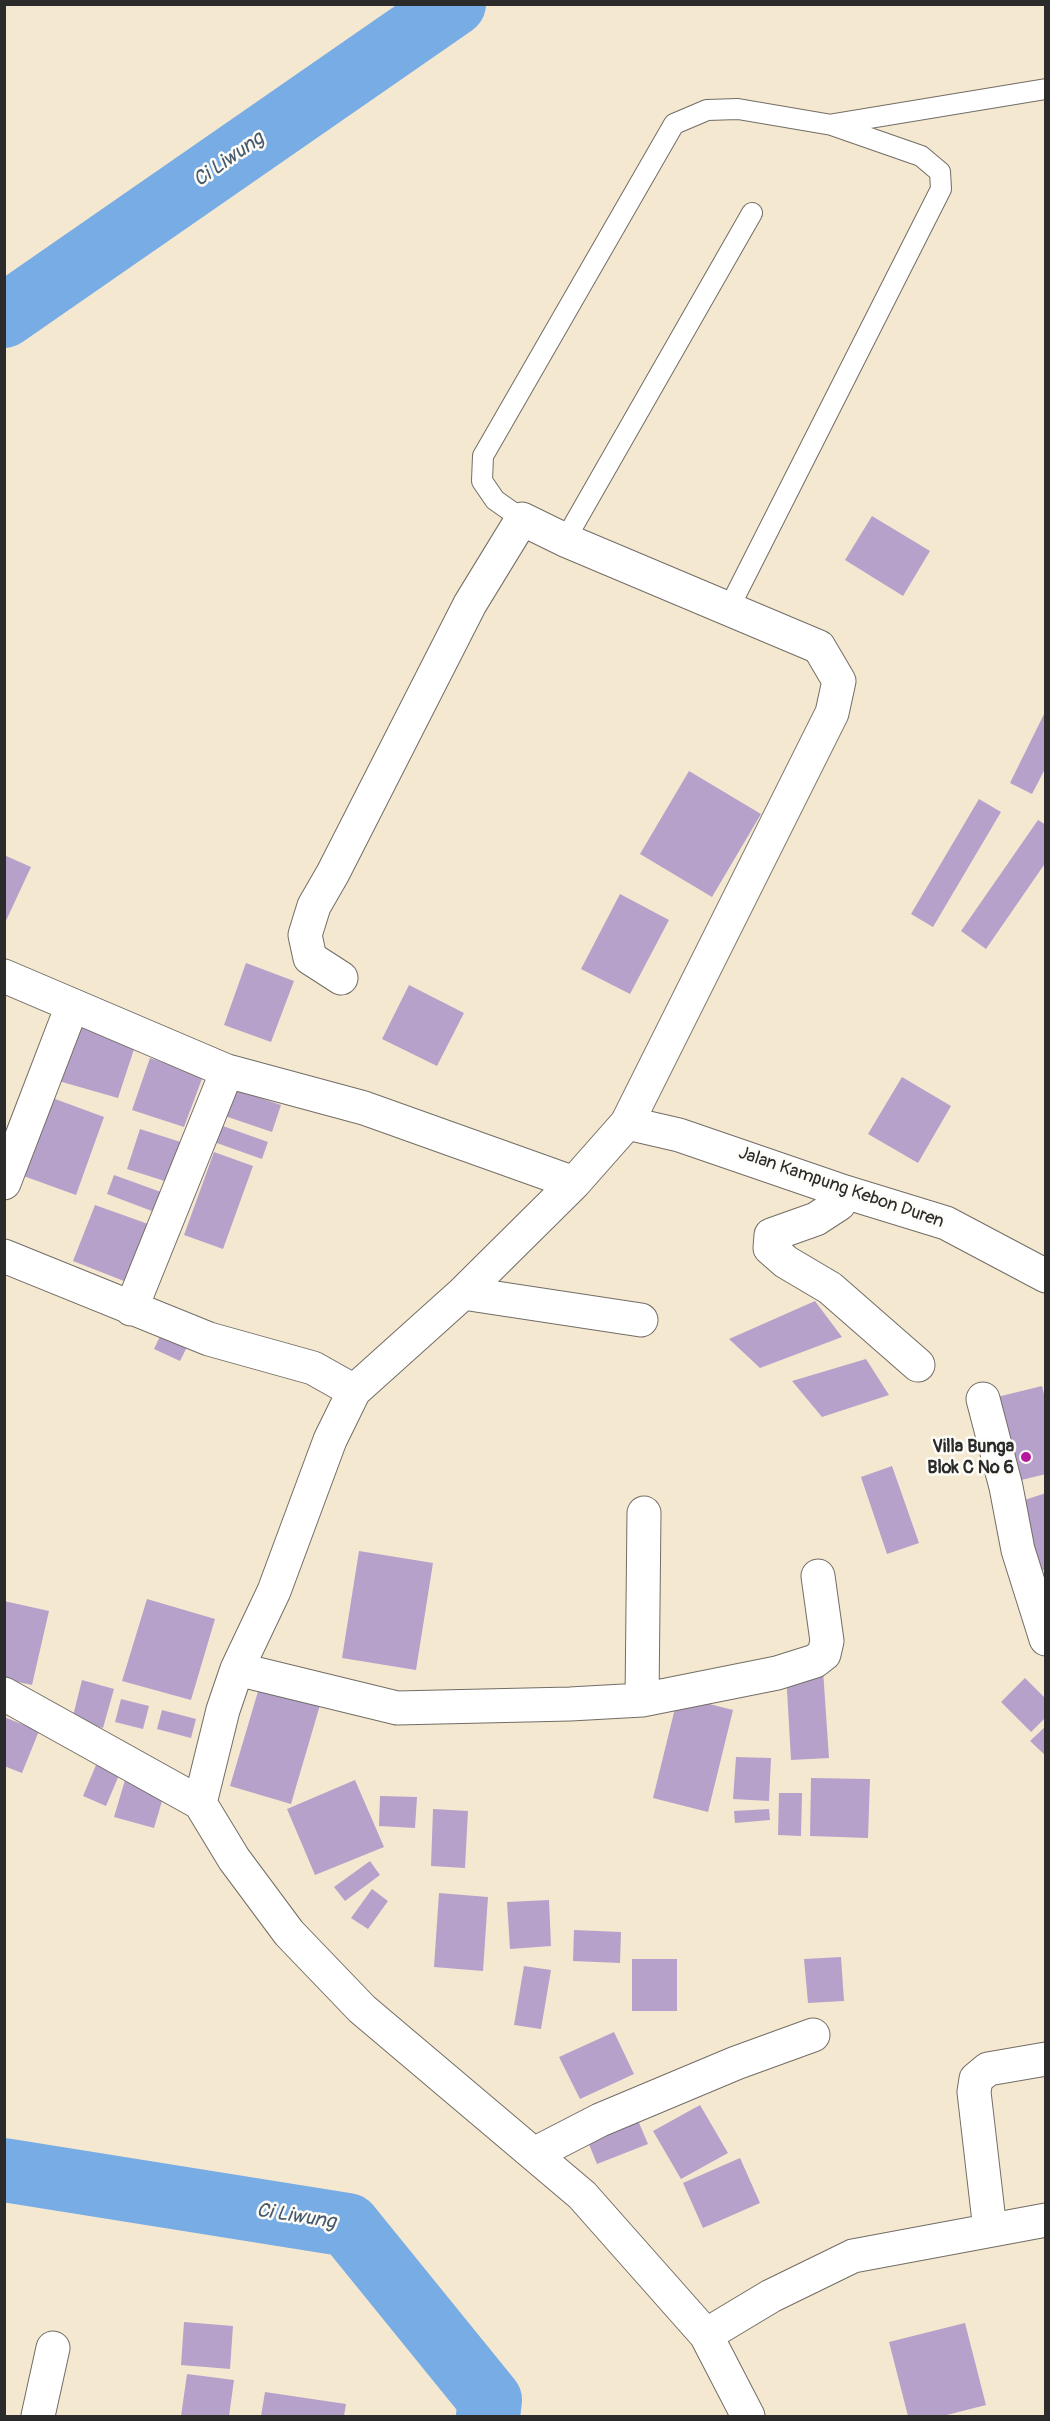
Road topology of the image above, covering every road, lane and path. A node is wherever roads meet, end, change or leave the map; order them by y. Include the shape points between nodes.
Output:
1 (1046, 89) edge
2 (832, 125) junction
3 (752, 213) dead end
4 (522, 519) junction
5 (565, 540) junction
6 (729, 608) junction
7 (4, 976) edge
8 (341, 978) dead end
9 (72, 1006) junction
10 (227, 1071) junction
11 (627, 1123) junction
12 (4, 1183) edge
13 (574, 1183) junction
14 (845, 1192) junction
15 (4, 1256) edge
16 (1046, 1276) edge
17 (463, 1293) junction
18 (131, 1309) junction
19 (641, 1320) dead end
20 (918, 1365) dead end
21 (354, 1391) junction
22 (982, 1399) dead end
23 (644, 1513) dead end
24 (818, 1576) dead end
25 (1046, 1639) edge
26 (237, 1669) junction
27 (4, 1694) edge
28 (642, 1700) junction
29 (200, 1803) junction
30 (813, 2035) dead end
31 (1046, 2059) edge
32 (534, 2154) junction
33 (1046, 2220) edge
34 (990, 2230) junction
35 (706, 2335) junction
36 (53, 2348) dead end
37 (38, 2416) edge
38 (748, 2416) edge

1 - 2 lane
2 - 4 lane via 738,109 707,110 674,124 483,456 482,480 488,490 495,500
2 - 6 lane via 921,156 940,172 941,189
3 - 5 lane
4 - 5 street
4 - 8 street via 470,604 314,906 305,935 310,958
5 - 6 street
6 - 11 street via 819,646 839,681 832,713
7 - 9 street
9 - 10 street
9 - 12 street
10 - 13 street via 364,1108
10 - 18 street
11 - 13 street
11 - 14 street, Jalan Kampung Kebon Duren via 701,1142
13 - 17 street
14 - 16 street, Jalan Kampung Kebon Duren via 946,1223
14 - 20 street via 839,1204 816,1219 771,1235 770,1248 830,1288
15 - 18 street
17 - 19 street
17 - 21 street
18 - 21 street via 209,1339 313,1368
21 - 26 street via 330,1440 274,1591
22 - 25 street via 1006,1487 1020,1559
23 - 28 street
24 - 28 street via 827,1641 824,1654 815,1661 777,1673
26 - 28 street via 397,1708
26 - 29 street
27 - 29 street
29 - 32 street via 234,1859 289,1933 362,2009
30 - 32 street via 736,2062 600,2120
31 - 34 street via 988,2069 976,2079 974,2092
32 - 35 street via 582,2195
33 - 34 street
34 - 35 street via 853,2256 771,2296
35 - 38 street
36 - 37 street

